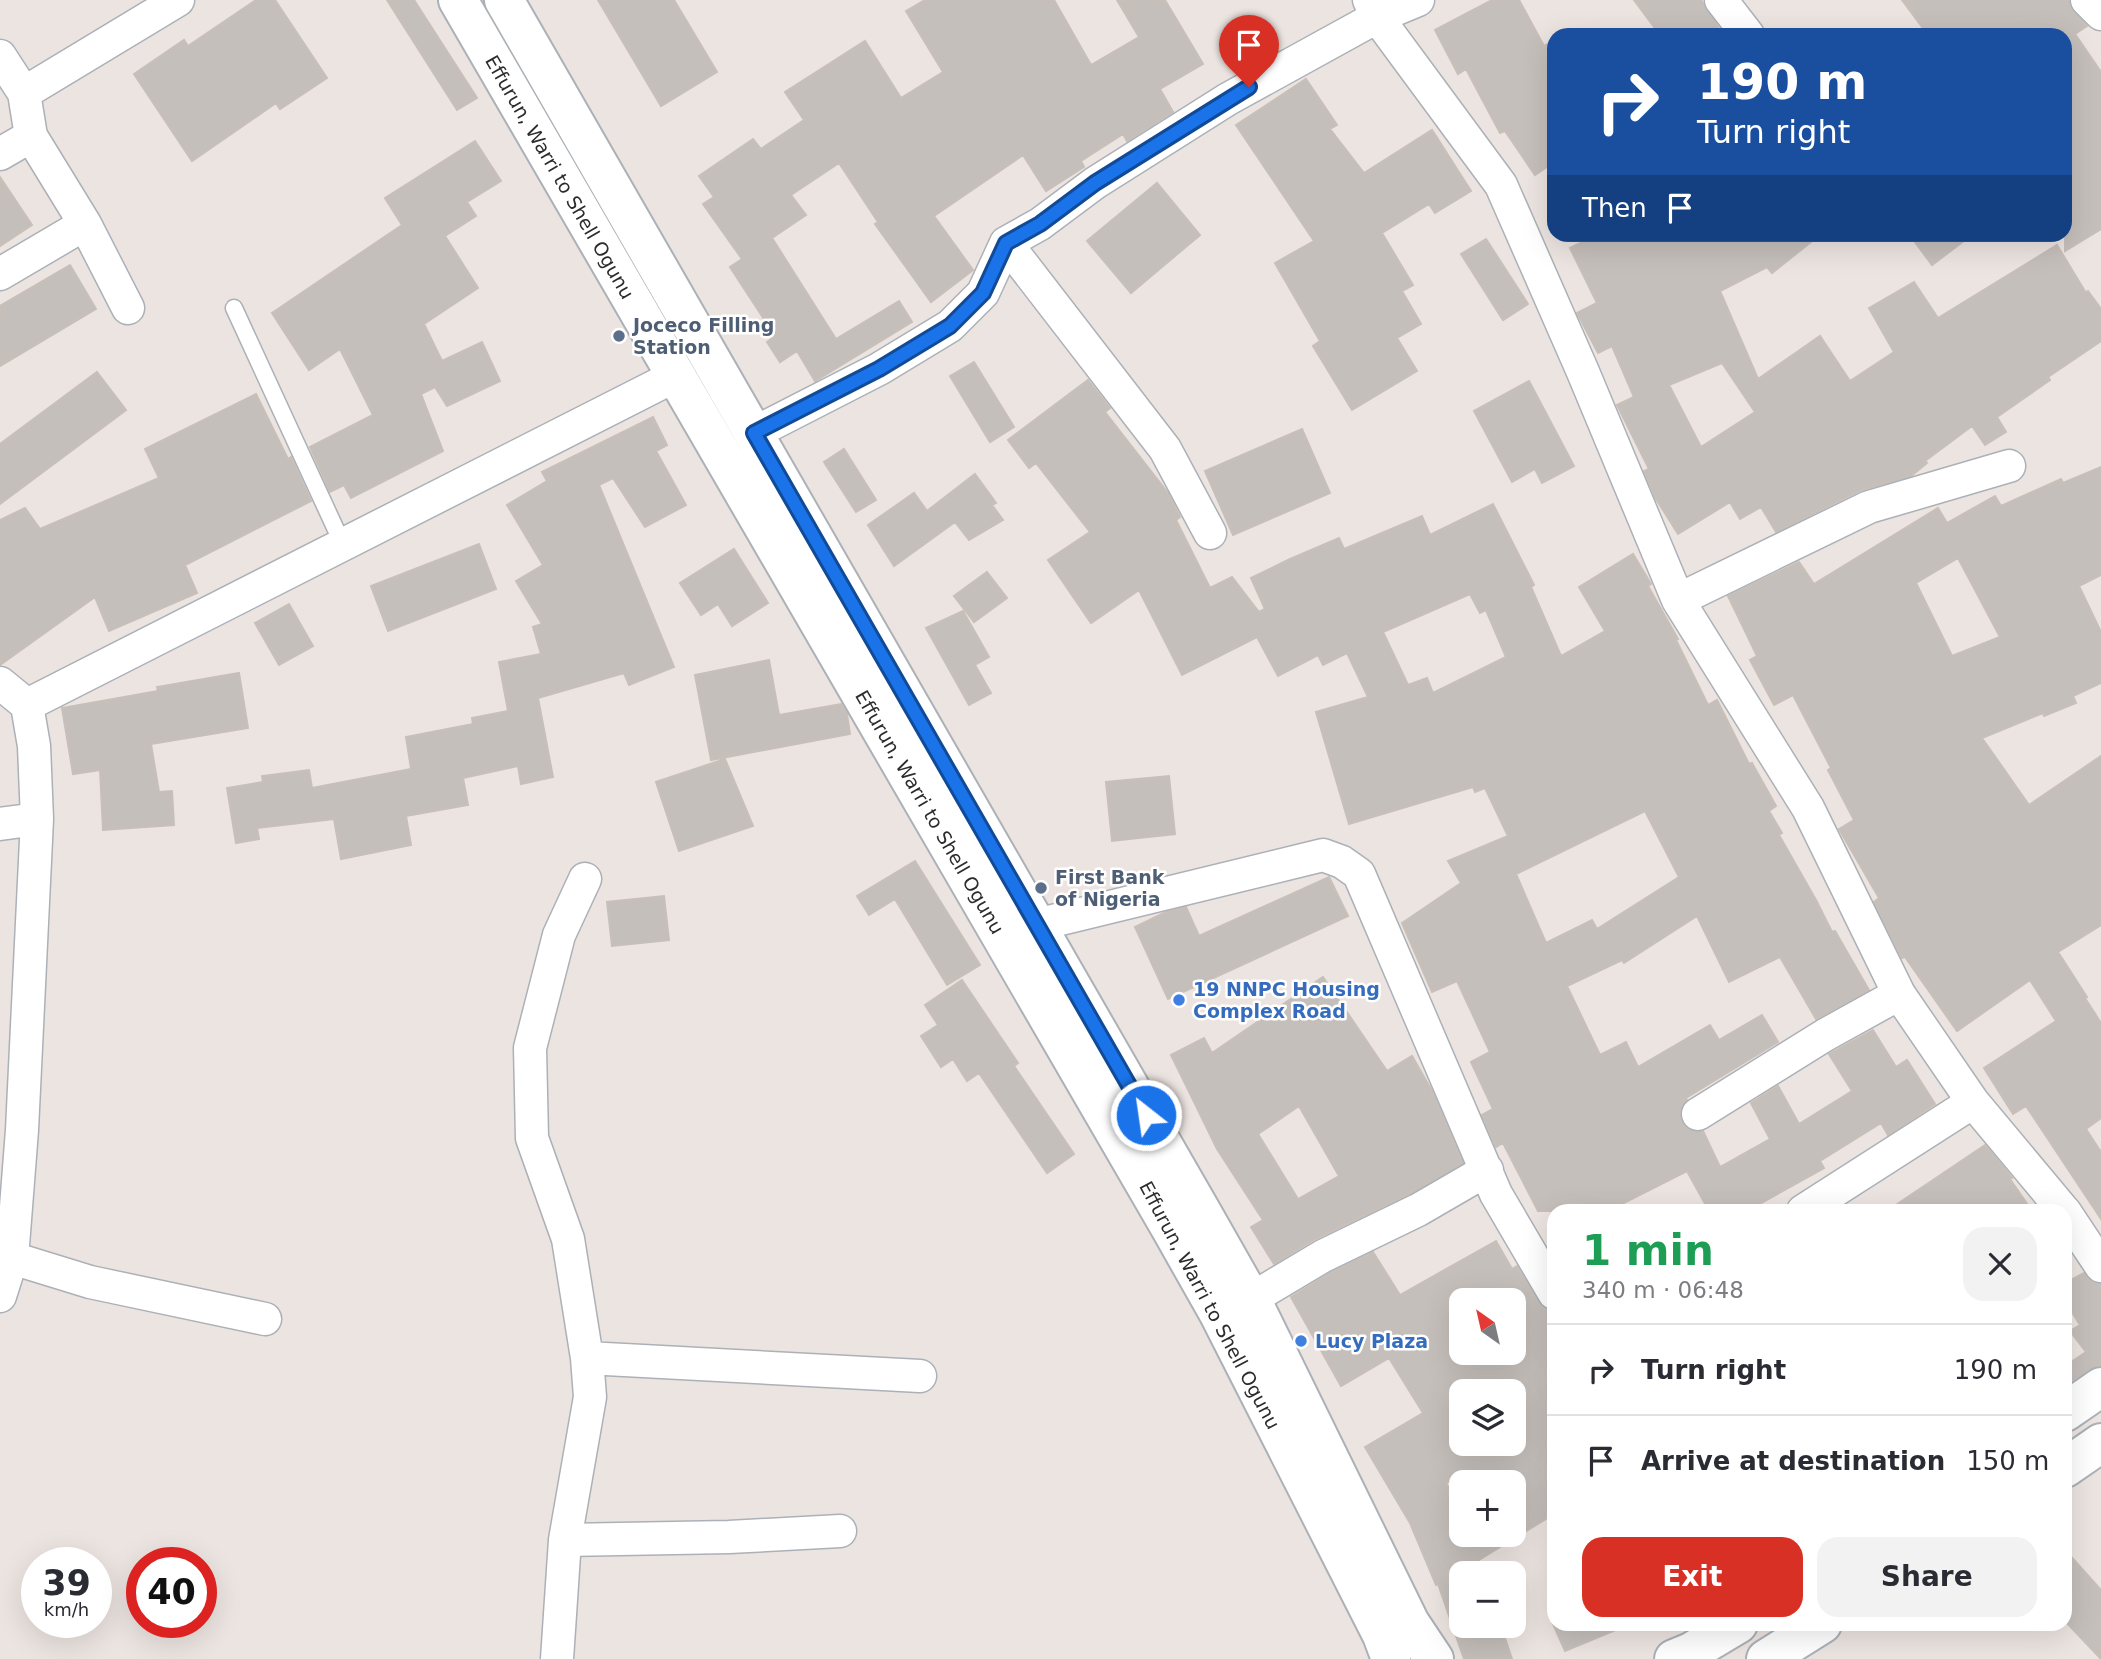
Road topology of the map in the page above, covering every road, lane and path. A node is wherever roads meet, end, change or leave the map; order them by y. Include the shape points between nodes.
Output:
1 (178, 0) edge
2 (458, 0) edge
3 (504, 0) edge
4 (1418, 0) edge
5 (1721, 0) edge
6 (2087, 0) edge
7 (1373, 8) edge
8 (2101, 14) edge
9 (1743, 28) edge
10 (0, 56) edge
11 (24, 93) junction
12 (31, 135) junction
13 (0, 154) edge
14 (85, 224) junction
15 (1006, 243) junction
16 (0, 274) edge
17 (128, 308) dead end
18 (234, 308) dead end
19 (675, 376) junction
20 (754, 433) junction
21 (2009, 466) dead end
22 (1210, 533) dead end
23 (343, 545) junction
24 (1678, 600) junction
25 (0, 683) edge
26 (27, 705) junction
27 (37, 819) junction
28 (0, 824) edge
29 (585, 879) dead end
30 (1036, 925) junction
31 (1899, 994) junction
32 (1973, 1101) junction
33 (1698, 1114) dead end
34 (1487, 1170) junction
35 (1814, 1204) edge
36 (2057, 1204) edge
37 (2072, 1224) edge
38 (12, 1258) junction
39 (2101, 1266) edge
40 (1547, 1281) edge
41 (0, 1296) edge
42 (1251, 1299) junction
43 (265, 1319) dead end
44 (587, 1358) junction
45 (920, 1376) dead end
46 (2101, 1387) edge
47 (2072, 1407) edge
48 (2101, 1443) edge
49 (2072, 1463) edge
50 (840, 1531) dead end
51 (565, 1540) junction
52 (1726, 1631) edge
53 (1811, 1631) edge
54 (1395, 1639) edge
55 (557, 1659) edge
56 (1434, 1659) edge
57 (1674, 1659) edge
58 (1766, 1659) edge

1 - 11 street
2 - 19 street, Effurun, Warri to Shell Ogunu
3 - 20 street, Effurun, Warri to Shell Ogunu
4 - 7 street
5 - 9 street
6 - 8 street
7 - 15 street
7 - 24 street via 1501,185
10 - 11 street
11 - 12 street
12 - 13 street
12 - 14 street
14 - 16 street
14 - 17 street
15 - 20 street via 983,293 950,326 879,369
15 - 22 street via 1165,449
18 - 23 lane
19 - 23 street
19 - 54 street, Effurun, Warri to Shell Ogunu via 1212,1302
20 - 30 street, Effurun, Warri to Shell Ogunu
21 - 24 street via 1869,507
23 - 26 street
24 - 31 street via 1808,808
25 - 26 street
26 - 27 street
27 - 28 street
27 - 38 street
29 - 44 street via 559,935 530,1048 532,1138 568,1239
30 - 34 street via 1323,855 1342,862 1359,874
30 - 42 street, Effurun, Warri to Shell Ogunu
31 - 32 street
31 - 33 street
32 - 35 street
32 - 36 street
34 - 40 street
34 - 42 street
37 - 39 street
38 - 41 street
38 - 43 street via 90,1282
42 - 54 street, Effurun, Warri to Shell Ogunu
44 - 45 street
44 - 51 street via 590,1397
46 - 47 street
48 - 49 street
50 - 51 street
51 - 55 street
52 - 57 street
53 - 58 street
54 - 56 street

